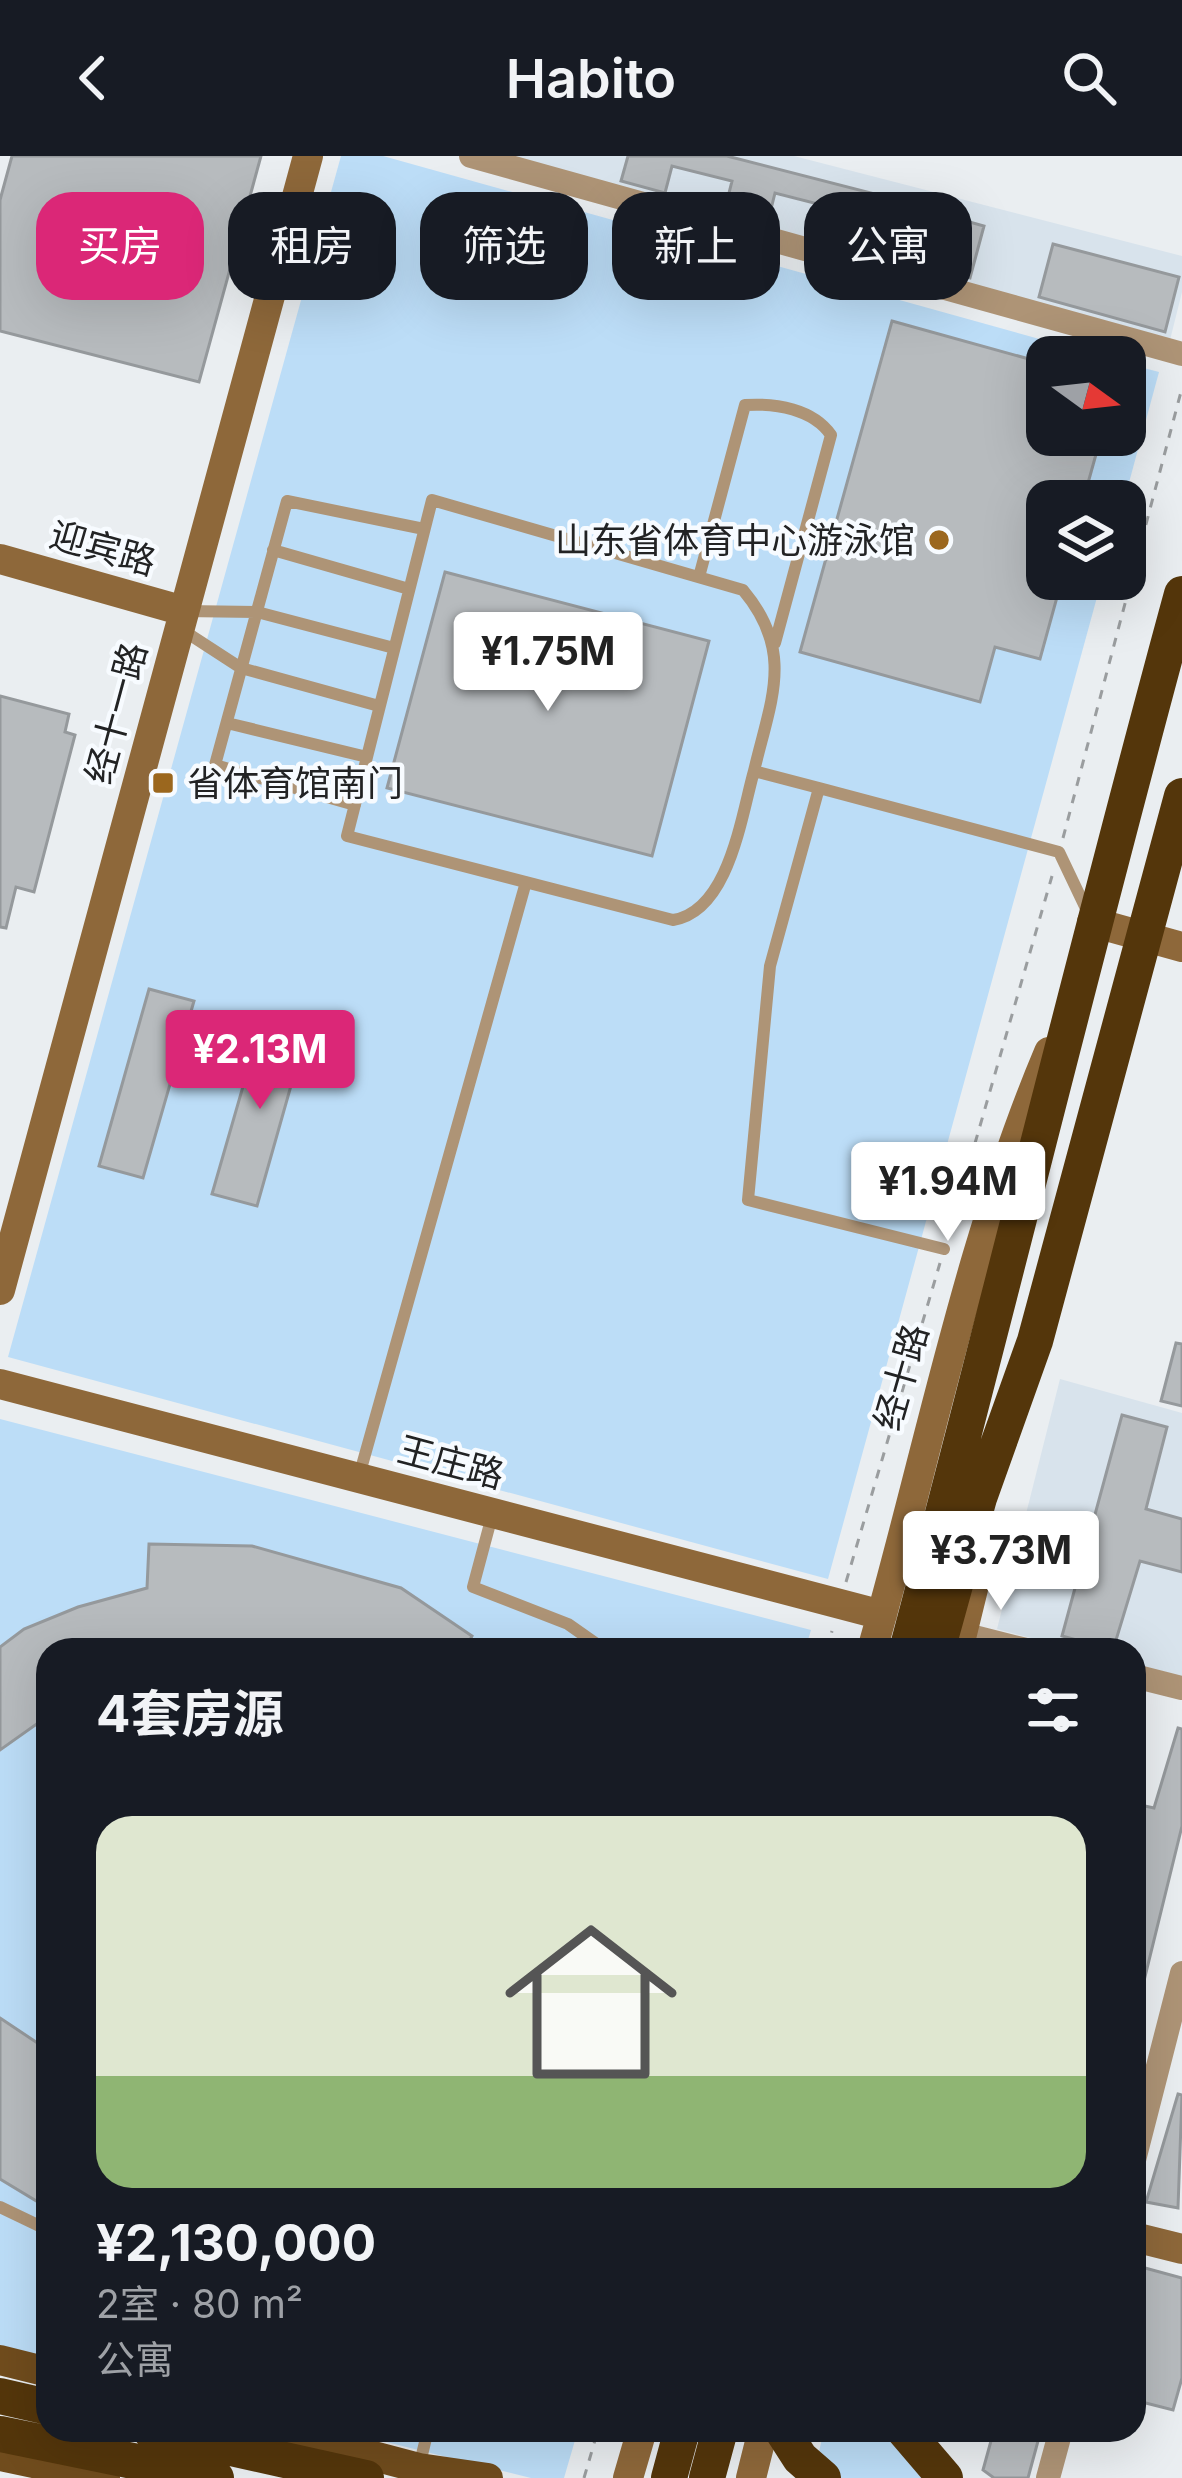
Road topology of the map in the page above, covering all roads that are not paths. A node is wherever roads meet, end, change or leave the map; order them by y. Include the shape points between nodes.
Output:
1 (308, 156) edge
2 (471, 156) edge
3 (1182, 354) edge
4 (424, 529) junction
5 (274, 550) junction
6 (0, 560) edge
7 (699, 577) junction
8 (0, 578) edge
9 (409, 589) junction
10 (1182, 594) edge
11 (257, 612) junction
12 (182, 619) junction
13 (775, 643) junction
14 (394, 649) junction
15 (242, 668) junction
16 (379, 706) junction
17 (227, 723) junction
18 (367, 757) junction
19 (754, 771) junction
20 (819, 788) junction
21 (1182, 796) edge
22 (355, 806) junction
23 (526, 882) junction
24 (1092, 922) junction
25 (1146, 937) junction
26 (1182, 947) edge
27 (1072, 996) junction
28 (944, 1249) road end
29 (0, 1290) edge
30 (0, 1384) edge
31 (358, 1479) junction
32 (492, 1514) junction
33 (882, 1615) junction
34 (588, 1638) edge
35 (875, 1638) edge
36 (910, 1638) edge
37 (954, 1638) edge
38 (1146, 1679) edge
39 (1182, 1688) edge
40 (1182, 1973) edge
41 (1146, 2113) edge
42 (0, 2207) edge
43 (36, 2224) edge
44 (1146, 2239) edge
45 (1182, 2249) edge
46 (0, 2360) edge
47 (36, 2369) edge
48 (0, 2396) edge
49 (36, 2404) edge
50 (0, 2434) edge
51 (36, 2441) edge
52 (39, 2442) edge
53 (204, 2442) edge
54 (320, 2442) edge
55 (425, 2442) edge
56 (638, 2442) edge
57 (717, 2442) edge
58 (760, 2442) edge
59 (790, 2442) edge
60 (914, 2442) edge
61 (1058, 2442) edge
62 (0, 2456) edge
63 (419, 2468) junction
64 (105, 2478) edge
65 (217, 2478) edge
66 (365, 2478) edge
67 (488, 2478) edge
68 (628, 2478) edge
69 (707, 2478) edge
70 (751, 2478) edge
71 (823, 2478) edge
72 (944, 2478) edge
73 (1048, 2478) edge

1 - 12 main road, 经十一路
2 - 3 street
4 - 5 lane via 287,501
4 - 7 lane via 432,500
4 - 9 lane
5 - 9 lane
5 - 11 lane
6 - 12 main road, 迎宾路
7 - 13 lane via 743,590
7 - 13 lane via 745,404 820,418 831,435
8 - 12 main road, 迎宾路
9 - 14 lane
10 - 24 highway, 经十路
11 - 12 lane
11 - 14 lane
11 - 15 lane
12 - 15 lane
12 - 29 main road, 经十一路
13 - 19 lane via 776,681
14 - 16 lane
15 - 16 lane
15 - 17 lane
16 - 18 lane
17 - 18 lane
17 - 22 lane via 215,765
18 - 22 lane
19 - 20 lane
19 - 23 lane via 711,898 688,917
20 - 24 lane via 1059,852
20 - 28 lane via 770,966 748,1200
21 - 25 highway
22 - 23 lane via 347,836
23 - 31 lane
24 - 25 main road
24 - 27 highway, 经十路
25 - 26 main road
25 - 37 highway via 1035,1341 979,1498
27 - 33 main road, 经十路 via 1013,1137
27 - 36 highway, 经十路
30 - 31 main road, 王庄路
31 - 32 main road, 王庄路
32 - 33 main road, 王庄路
32 - 34 lane via 473,1587
33 - 35 main road, 经十路
38 - 39 street
40 - 41 street
42 - 43 lane
44 - 45 main road
46 - 47 main road
48 - 49 highway
50 - 51 highway
52 - 65 highway
53 - 66 highway
54 - 63 main road
55 - 63 lane
56 - 68 main road
57 - 69 highway
58 - 70 main road
59 - 71 highway
60 - 72 highway
61 - 73 street
62 - 64 main road
63 - 67 main road

